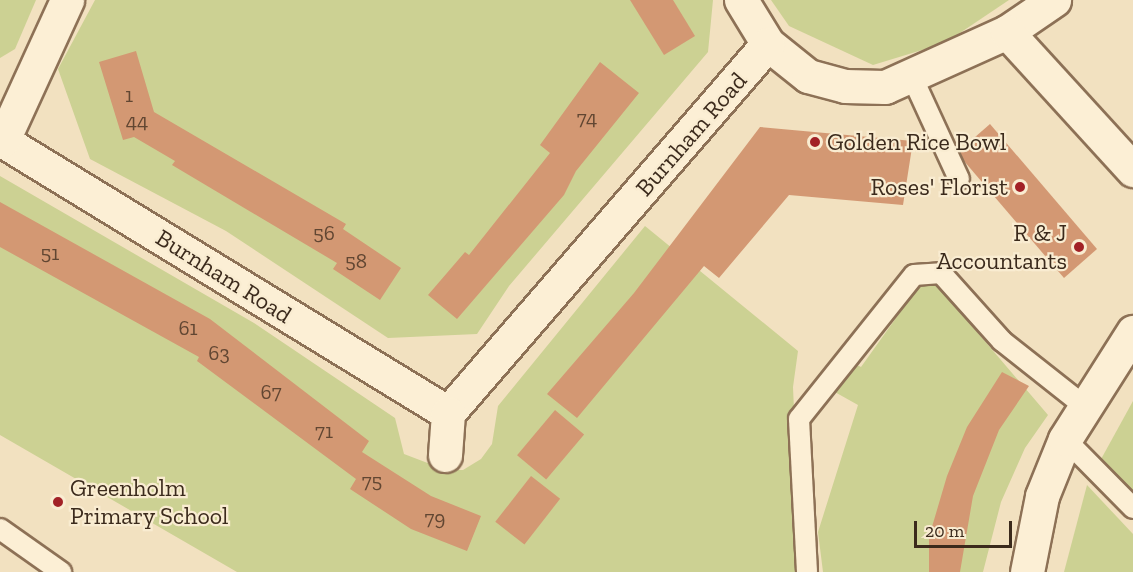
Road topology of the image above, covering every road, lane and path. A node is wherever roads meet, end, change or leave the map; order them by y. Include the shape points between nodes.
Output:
1 (67, 0) edge
2 (741, 0) edge
3 (1054, 0) edge
4 (1007, 32) junction
5 (768, 44) junction
6 (913, 79) junction
7 (1, 139) edge
8 (1133, 170) edge
9 (960, 179) dead end
10 (1133, 332) edge
11 (1083, 405) junction
12 (448, 413) junction
13 (1065, 439) junction
14 (445, 455) dead end
15 (1133, 508) edge
16 (0, 529) edge
17 (61, 572) edge
18 (807, 572) edge
19 (1027, 572) edge

1 - 7 street
2 - 5 street
3 - 4 street
4 - 6 street
4 - 8 street
5 - 6 street via 807,76 845,86 885,87
5 - 12 street, Burnham Road
6 - 9 lane
7 - 12 street, Burnham Road
10 - 11 street
11 - 13 street
11 - 18 lane via 1002,341 941,273 914,275 799,419
12 - 14 street
13 - 15 lane
13 - 19 street via 1042,496
16 - 17 lane

